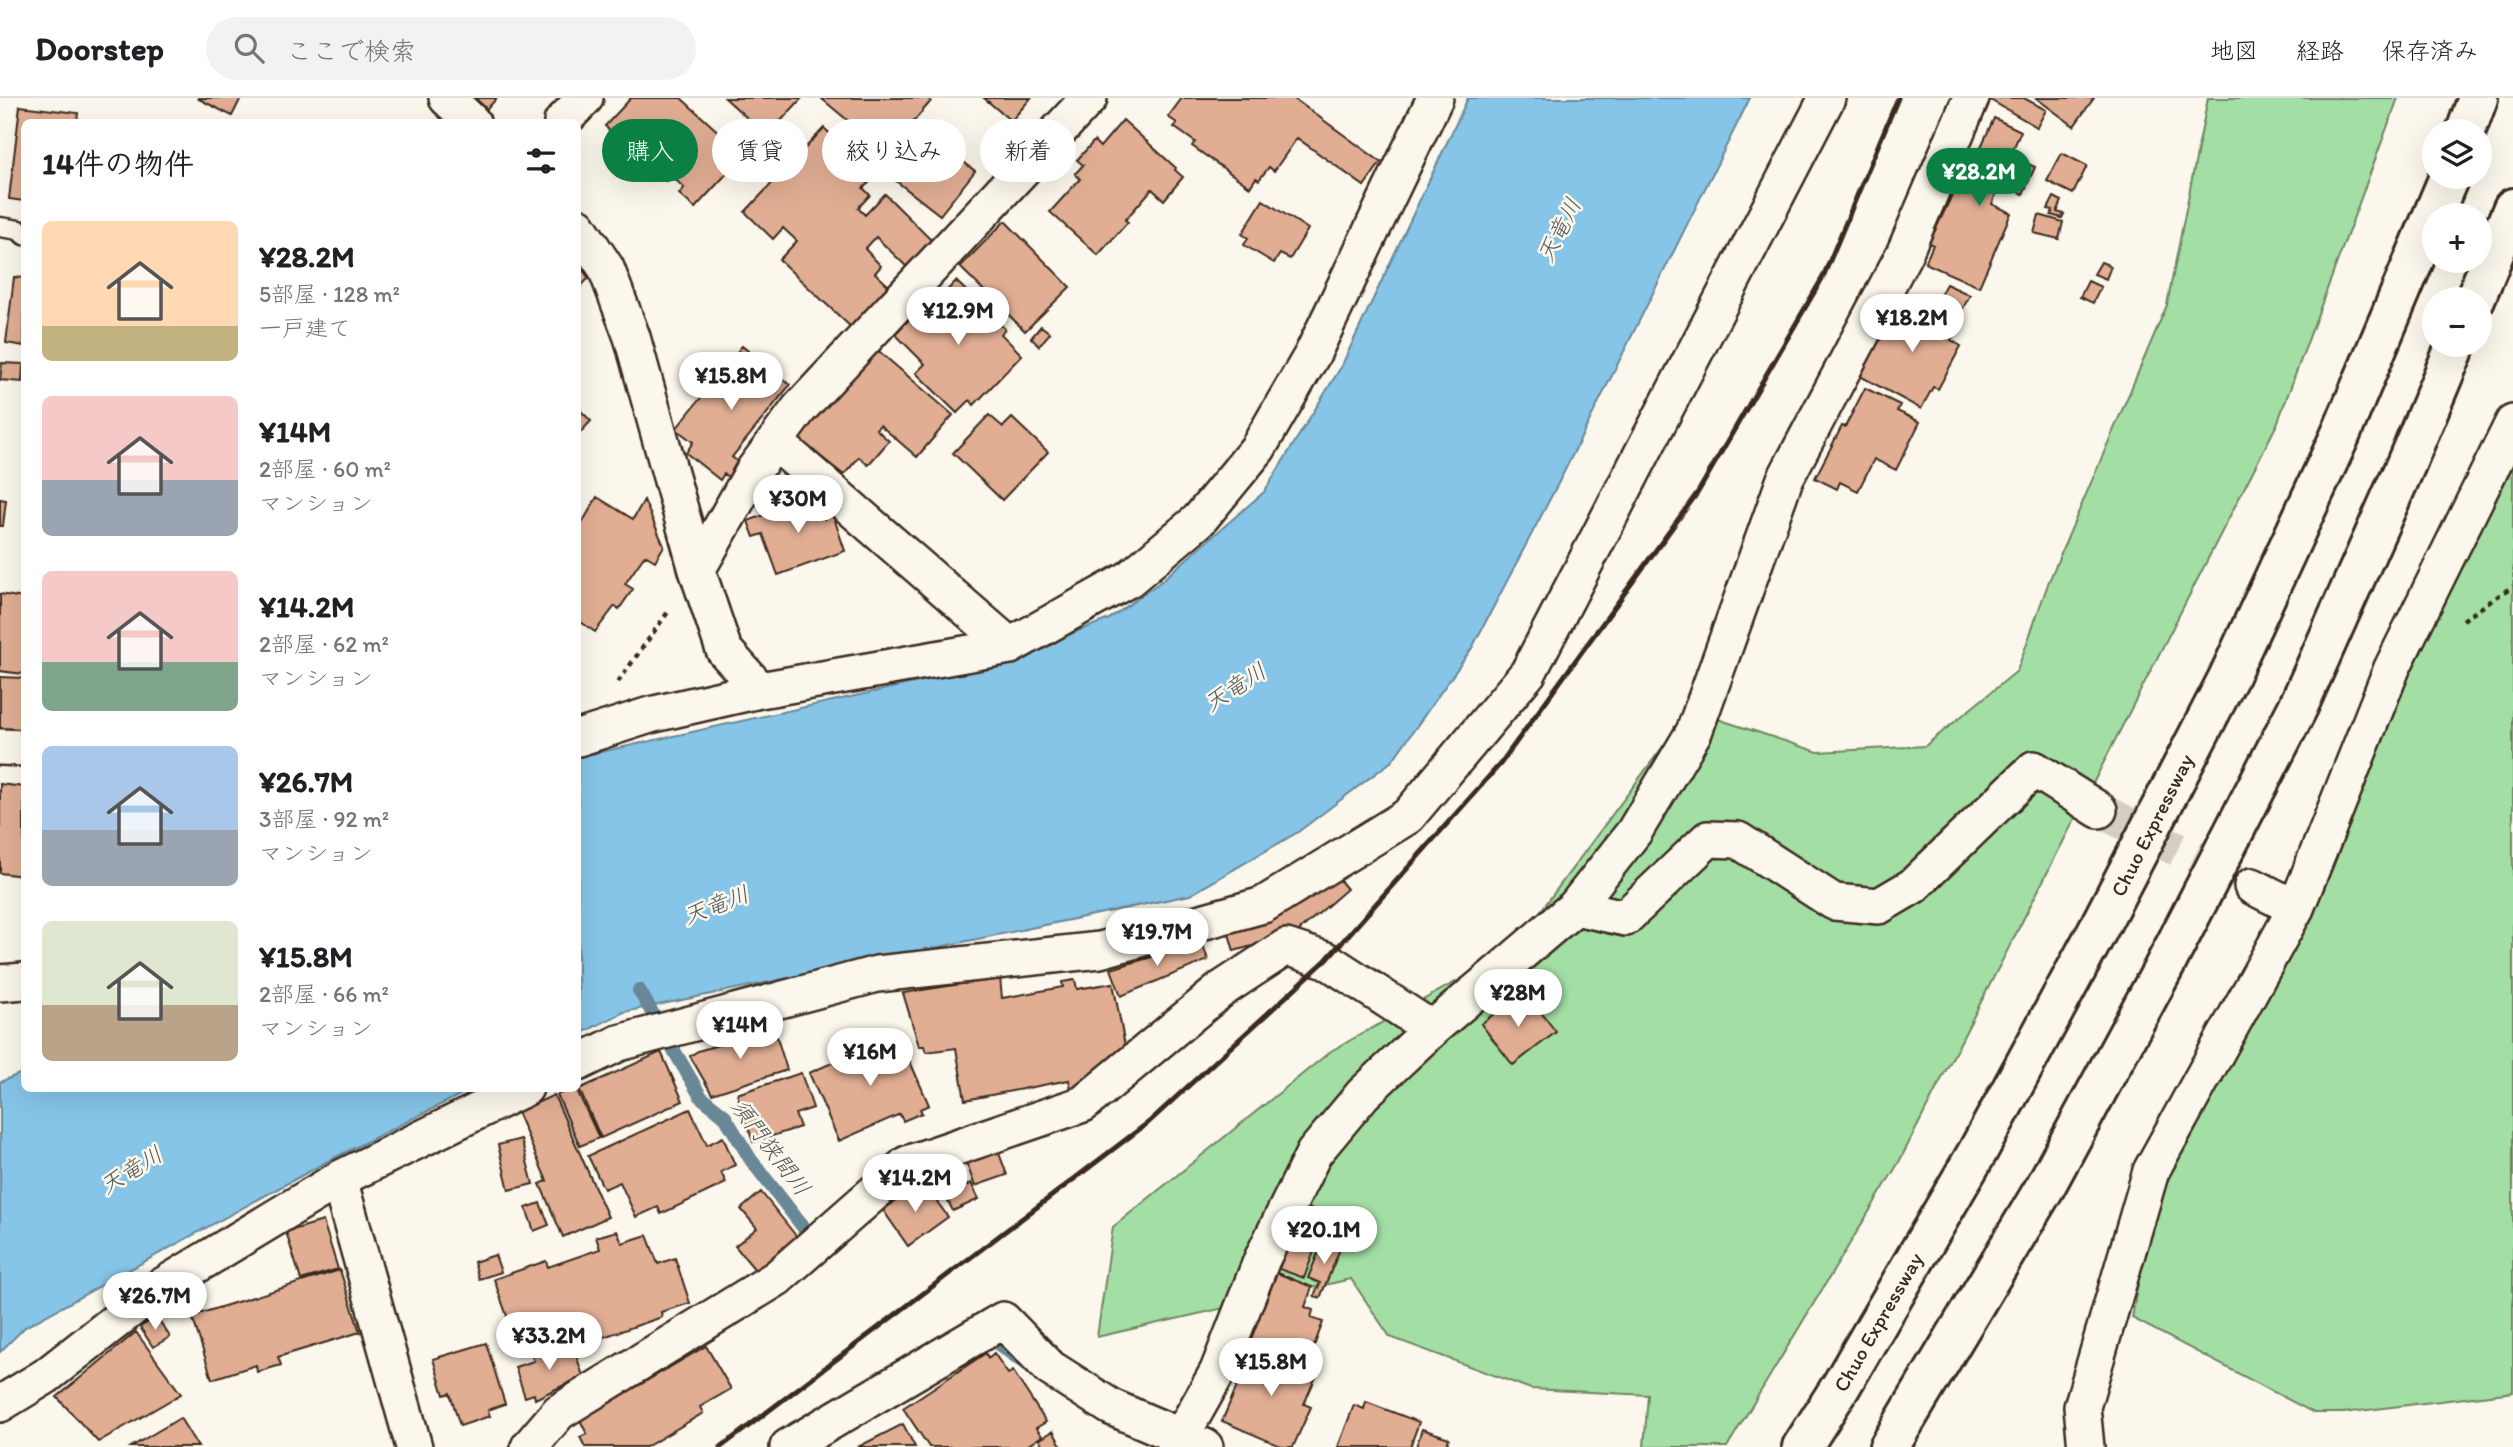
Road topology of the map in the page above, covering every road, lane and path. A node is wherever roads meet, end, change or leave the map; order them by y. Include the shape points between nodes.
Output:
1 (447, 98) edge
2 (585, 98) edge
3 (1088, 98) edge
4 (1436, 98) edge
5 (1827, 98) edge
6 (1970, 98) edge
7 (2478, 98) edge
8 (469, 119) edge
9 (565, 119) edge
10 (2470, 119) edge
11 (2444, 189) edge
12 (2513, 208) edge
13 (0, 227) edge
14 (581, 230) edge
15 (21, 232) edge
16 (2480, 287) edge
17 (2451, 357) edge
18 (2513, 423) edge
19 (775, 442) junction
20 (697, 570) junction
21 (1010, 646) junction
22 (760, 690) junction
23 (581, 734) edge
24 (581, 737) edge
25 (0, 747) edge
26 (21, 748) edge
27 (2099, 810) tunnel mouth
28 (2252, 886) tunnel mouth
29 (1575, 907) junction
30 (2296, 908) junction
31 (21, 981) edge
32 (0, 983) edge
33 (1432, 1028) junction
34 (581, 1062) edge
35 (517, 1092) edge
36 (339, 1179) junction
37 (0, 1404) edge
38 (1187, 1444) edge
39 (414, 1447) edge
40 (529, 1447) edge
41 (788, 1447) edge
42 (1802, 1447) edge
43 (1889, 1447) edge
44 (2086, 1447) edge

1 - 8 street
2 - 9 street
3 - 19 street via 799,409
4 - 21 street via 1312,355 1258,447 1199,520 1129,579
5 - 34 street via 1528,673 1408,816 1263,905 1100,950 877,974 619,1043
6 - 29 street via 1903,254 1785,479 1694,732 1634,832
7 - 10 highway
11 - 42 highway, Chuo Expressway via 2340,436 2228,678 1978,1151
12 - 16 highway
13 - 15 lane
14 - 20 street via 606,268 632,337
17 - 43 highway via 2298,707 2194,909 2045,1187
18 - 30 street via 2392,668
19 - 20 street
19 - 21 street
20 - 22 street via 724,650
20 - 23 path
21 - 22 street
22 - 24 street via 650,715
25 - 26 street
27 - 29 street via 2034,769 1913,886 1879,906 1834,902 1738,840 1708,839 1625,918
28 - 30 street
29 - 33 street
30 - 44 street via 2151,1171 2082,1407
31 - 32 street
33 - 38 street via 1363,1094 1314,1153 1262,1259
33 - 40 street via 1326,960 1286,947 1222,989 1083,1104 907,1164 777,1278 559,1412
35 - 36 street
36 - 37 street via 154,1291 46,1376
36 - 39 street
38 - 41 street via 1111,1407 1050,1368 1003,1321

